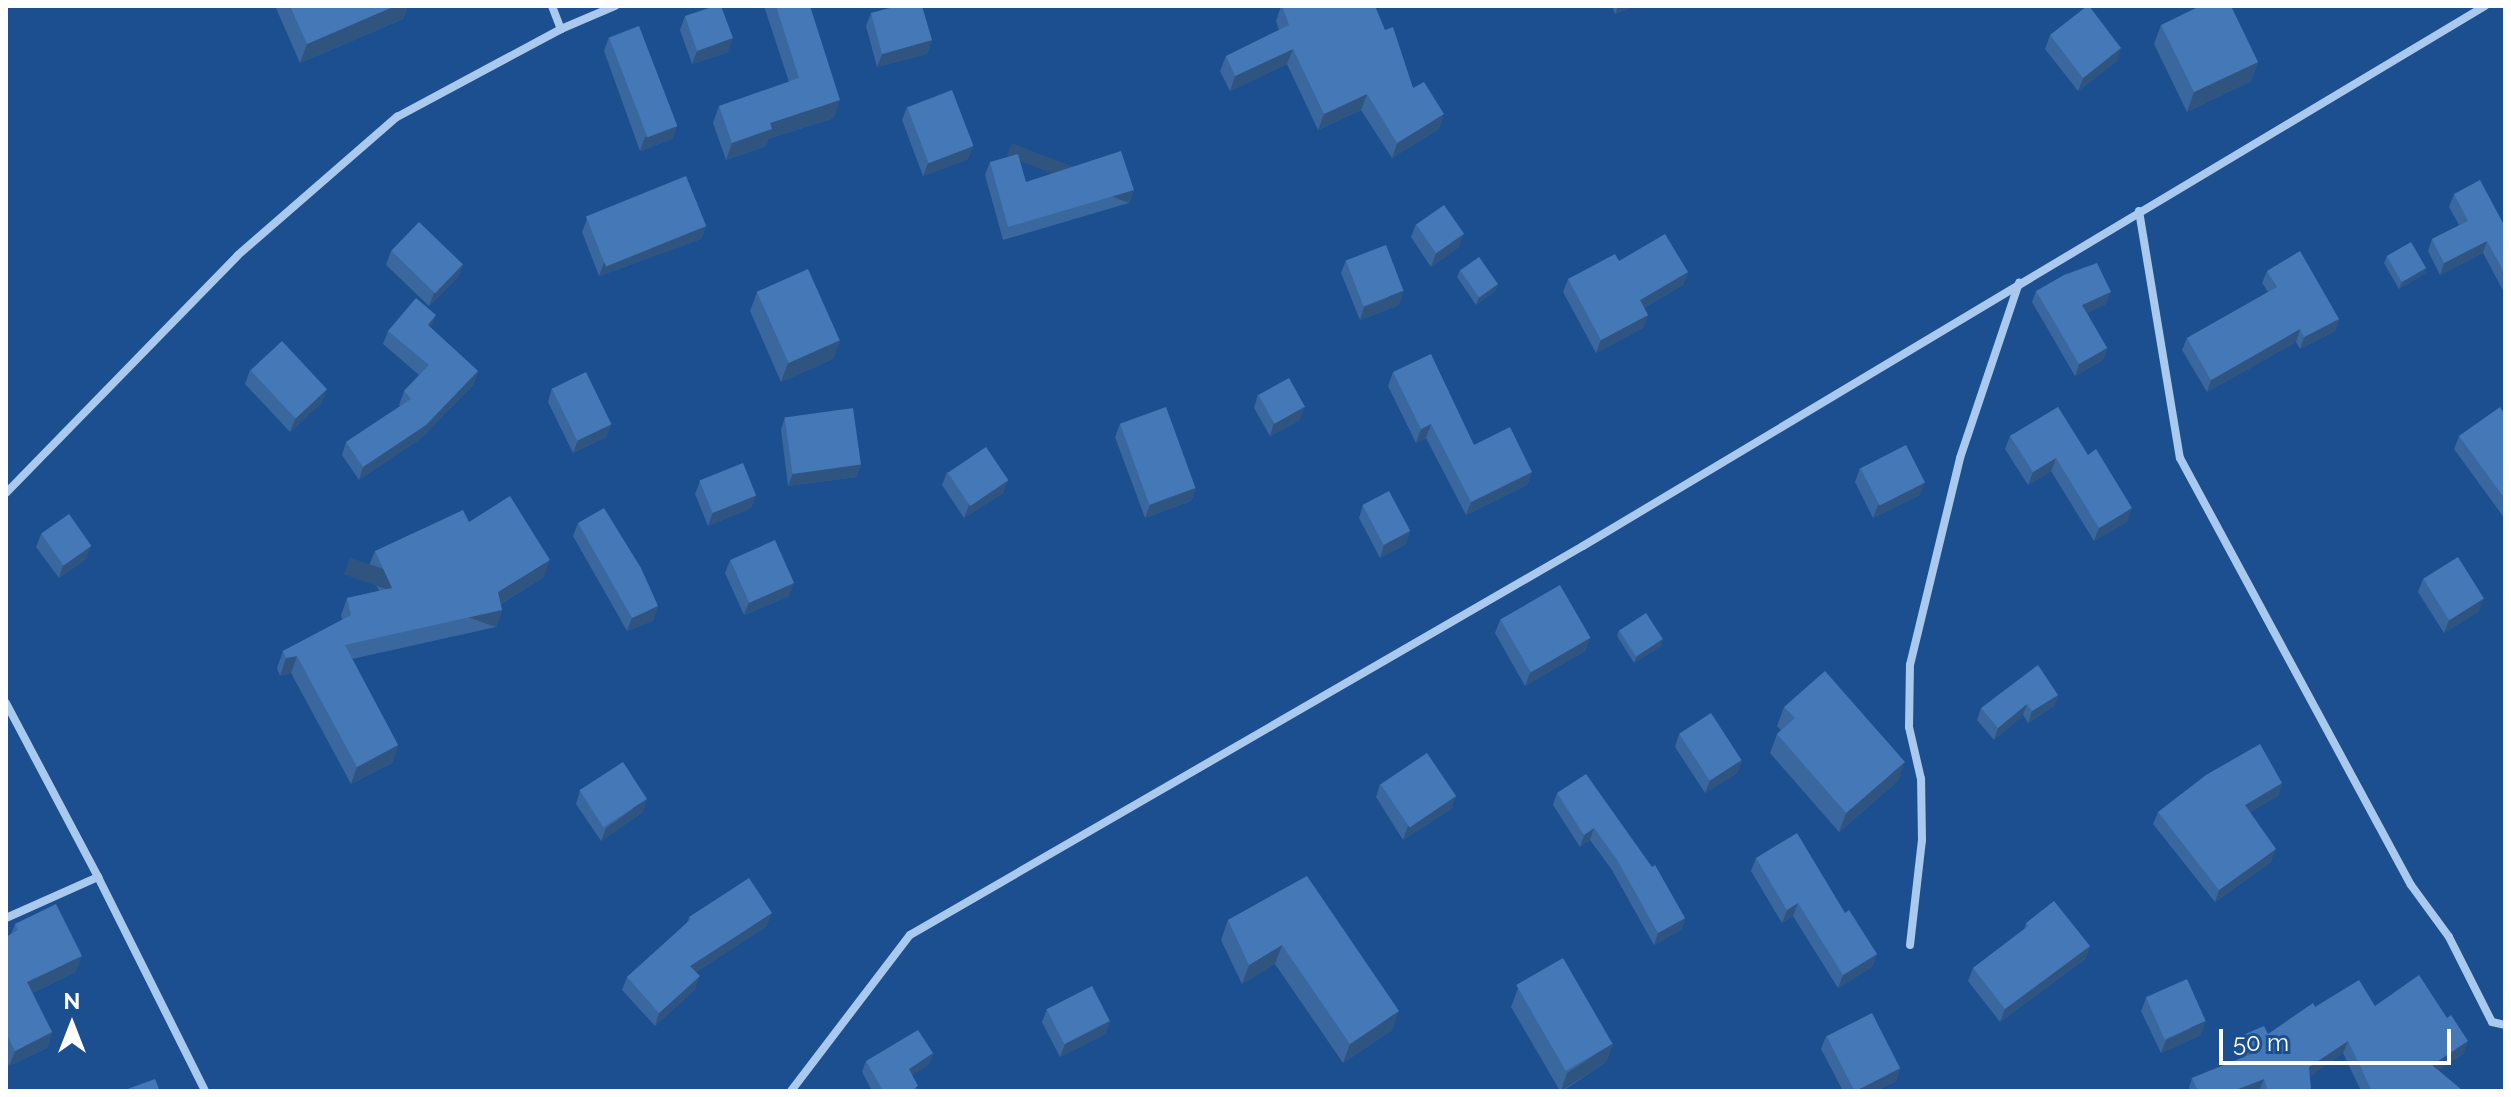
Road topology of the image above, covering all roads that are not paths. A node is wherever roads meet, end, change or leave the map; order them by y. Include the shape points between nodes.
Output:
1 (552, 6) edge
2 (615, 6) edge
3 (2485, 6) edge
4 (561, 29) junction
5 (2139, 211) junction
6 (2020, 282) junction
7 (6, 493) edge
8 (6, 703) edge
9 (98, 877) junction
10 (6, 918) edge
11 (1910, 945) dead end
12 (2505, 1025) edge
13 (205, 1091) edge
14 (791, 1091) edge

1 - 4 street
2 - 4 street
3 - 5 street
4 - 7 street via 397,117 238,255
5 - 6 street
5 - 12 street via 2180,458 2411,885 2449,937 2492,1022
6 - 11 street via 1960,458 1910,665 1909,727 1921,779 1922,840
6 - 14 street via 1583,546 910,935
8 - 9 street
9 - 10 street
9 - 13 street

